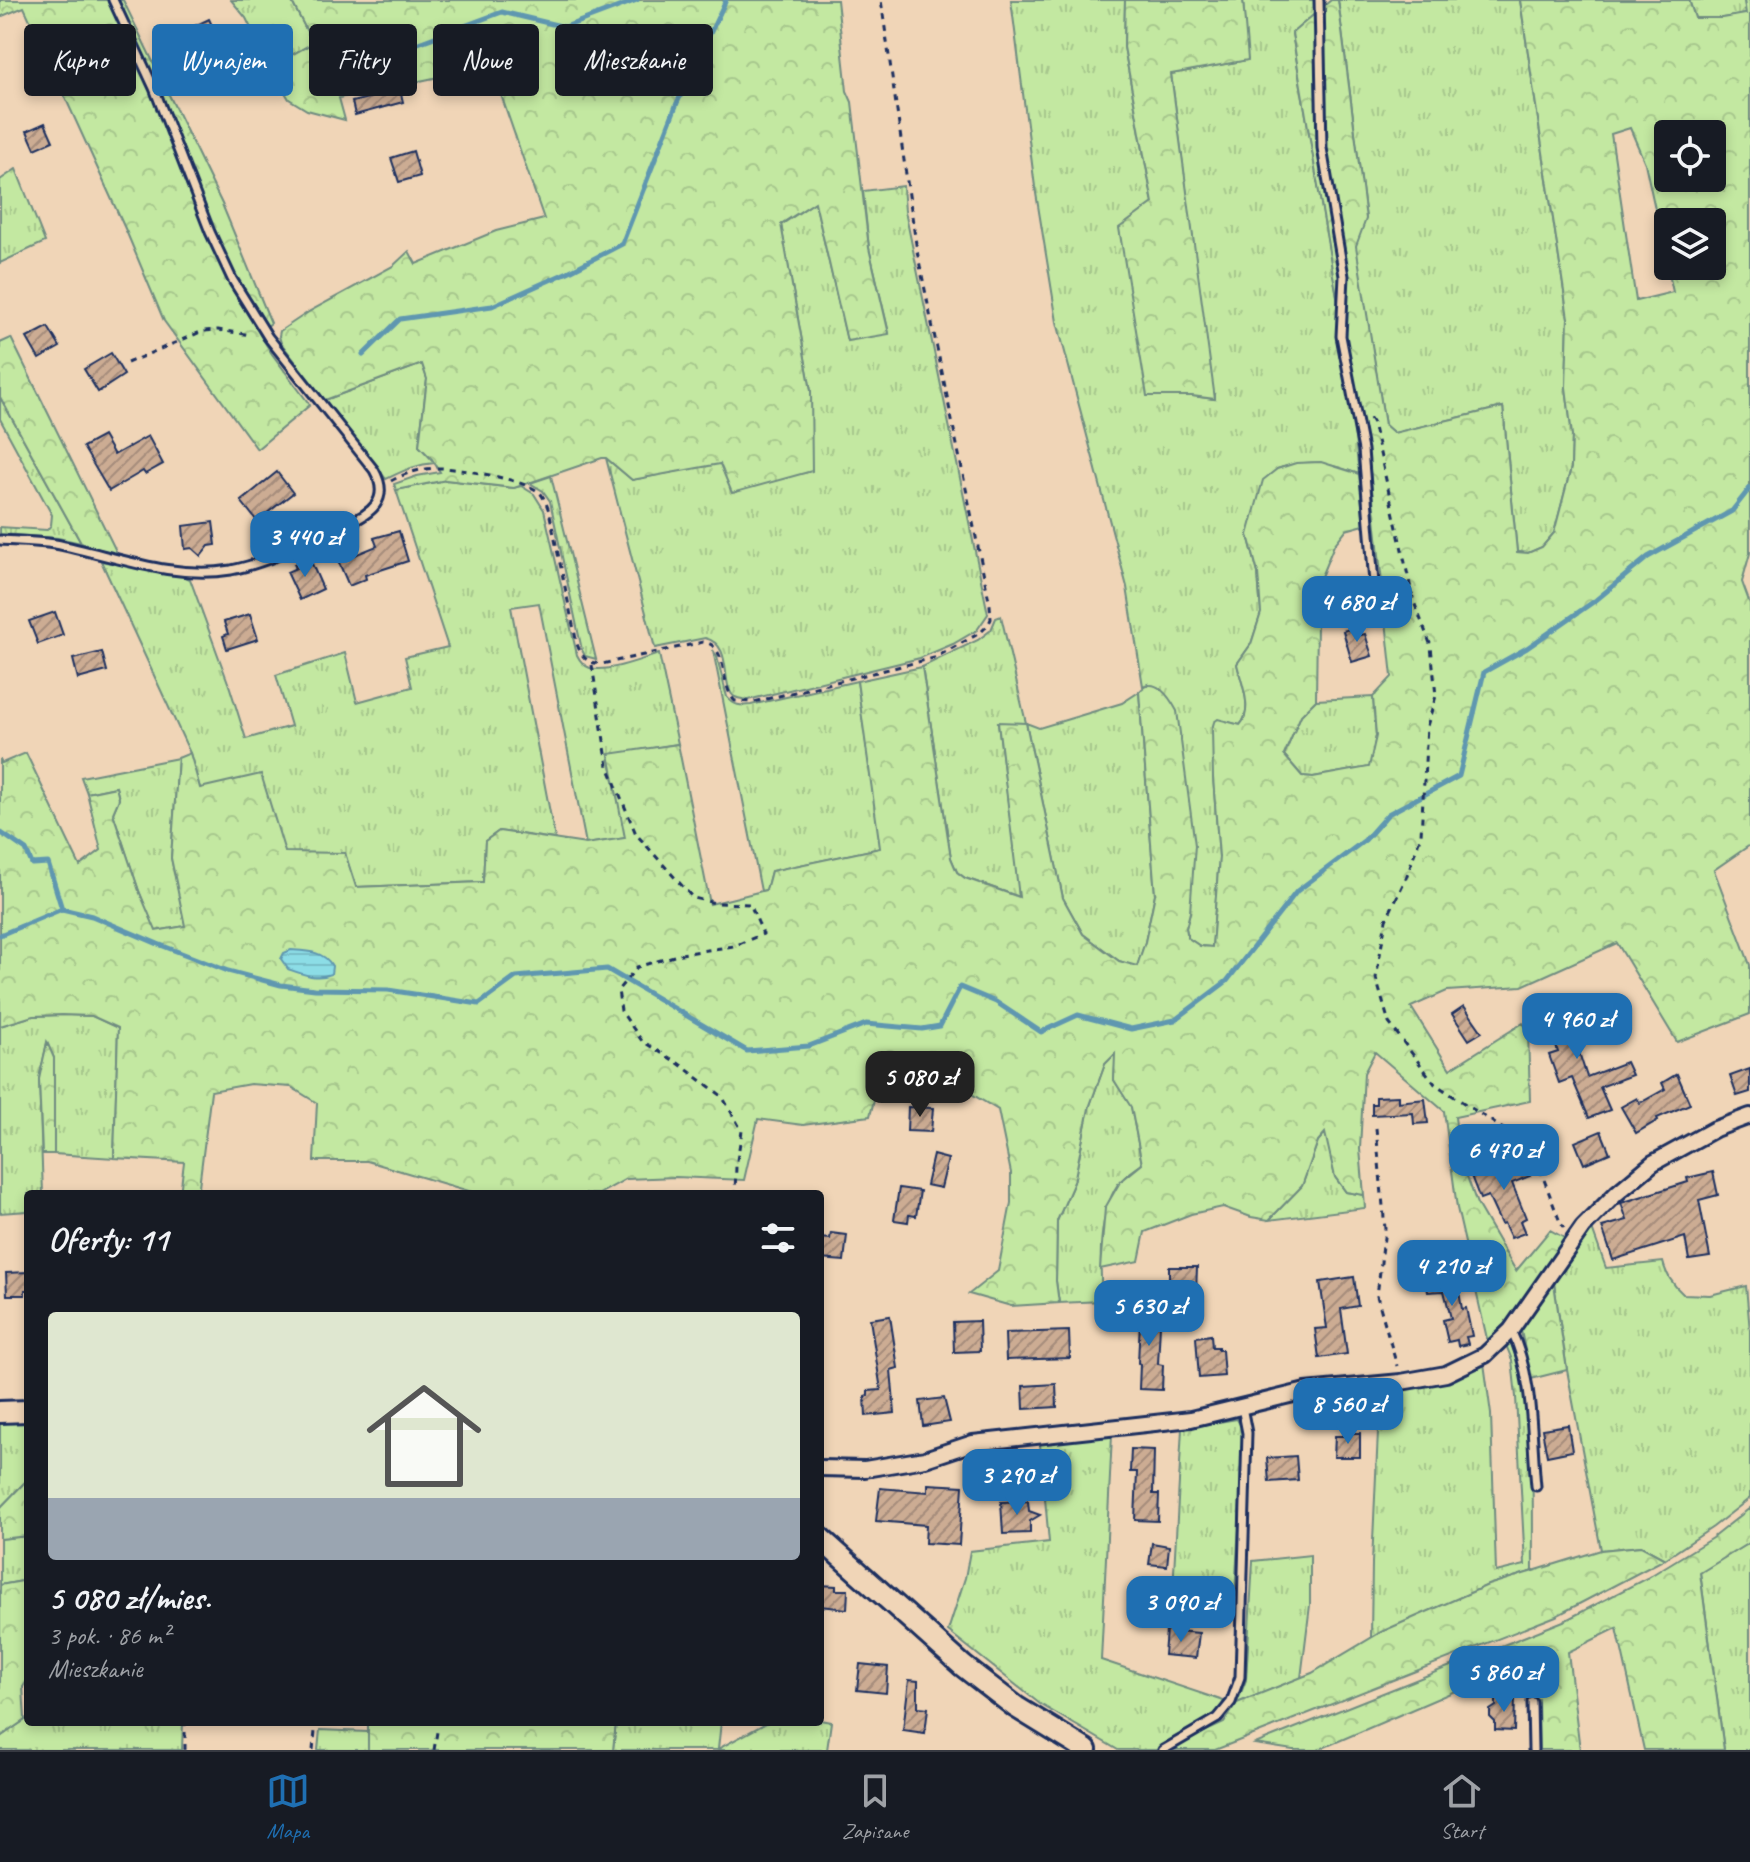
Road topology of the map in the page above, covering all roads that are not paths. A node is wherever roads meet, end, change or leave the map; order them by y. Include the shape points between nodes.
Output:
1 (113, 0) edge
2 (1319, 0) edge
3 (0, 540) edge
4 (1375, 595) dead end
5 (1750, 1116) edge
6 (1511, 1330) junction
7 (1242, 1407) junction
8 (24, 1411) edge
9 (0, 1412) edge
10 (824, 1468) edge
11 (1536, 1486) dead end
12 (824, 1542) edge
13 (1532, 1702) dead end
14 (1086, 1750) edge
15 (1163, 1750) edge
16 (1533, 1750) edge

1 - 3 lane via 232,279 268,337 374,470 381,494 372,509 353,522 227,570 166,569 55,544
2 - 4 lane via 1322,148 1344,276 1341,336 1363,450
5 - 6 street via 1653,1163 1617,1193 1583,1227
6 - 7 street via 1485,1355 1446,1374 1306,1391
6 - 11 lane via 1528,1388
7 - 10 street via 1191,1419 973,1443 925,1459 865,1469
7 - 15 lane via 1247,1433 1240,1677 1218,1718
8 - 9 street
12 - 14 street via 963,1666
13 - 16 lane

